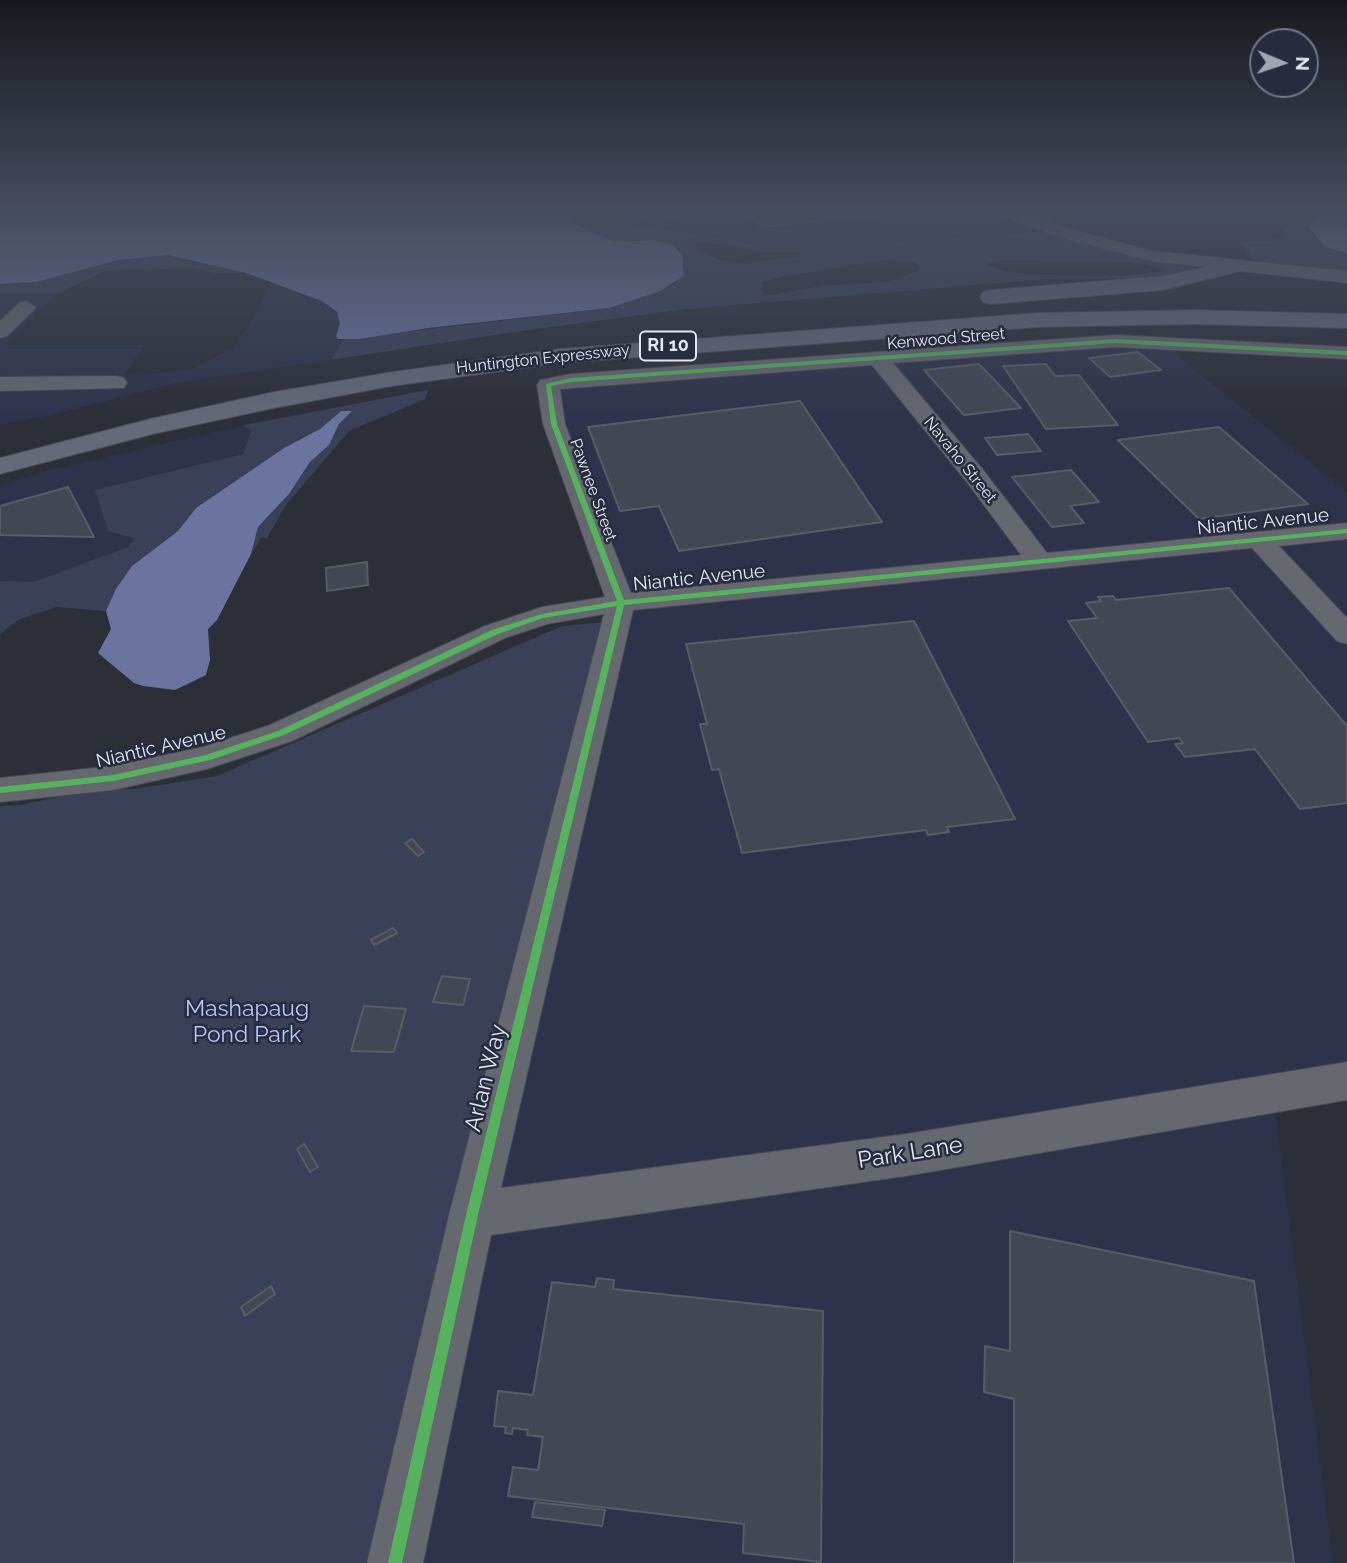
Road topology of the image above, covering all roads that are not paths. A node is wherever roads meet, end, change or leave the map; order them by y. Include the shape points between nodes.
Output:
1 (1104, 281) edge
2 (972, 299) dead end
3 (1347, 304) edge
4 (26, 307) dead end
5 (1347, 321) edge
6 (0, 332) edge
7 (1347, 354) edge
8 (878, 359) junction
9 (116, 383) dead end
10 (0, 384) edge
11 (548, 385) joint
12 (109, 414) dead end
13 (0, 466) edge
14 (1347, 530) edge
15 (1258, 539) junction
16 (1040, 562) junction
17 (621, 603) junction
18 (1347, 635) edge
19 (0, 790) edge
20 (1347, 1081) edge
21 (472, 1215) junction
22 (395, 1563) edge

1 - 2 highway
3 - 12 highway, Huntington Expressway / RI 10 via 1069,301 613,331 450,349 280,377
4 - 6 street
5 - 13 highway, Huntington Expressway / RI 10 via 1195,317 1038,320 561,356 274,400
7 - 8 street, Kenwood Street via 1115,341
8 - 11 street, Kenwood Street
8 - 16 street, Navaho Street
9 - 10 street
11 - 17 street, Pawnee Street via 554,424
14 - 15 street, Niantic Avenue
15 - 16 street, Niantic Avenue
15 - 18 street
16 - 17 street, Niantic Avenue
17 - 19 street, Niantic Avenue via 542,616 495,632 281,733 207,758 113,778
17 - 21 street, Arlan Way
20 - 21 street, Park Lane via 906,1155
21 - 22 street, Arlan Way

